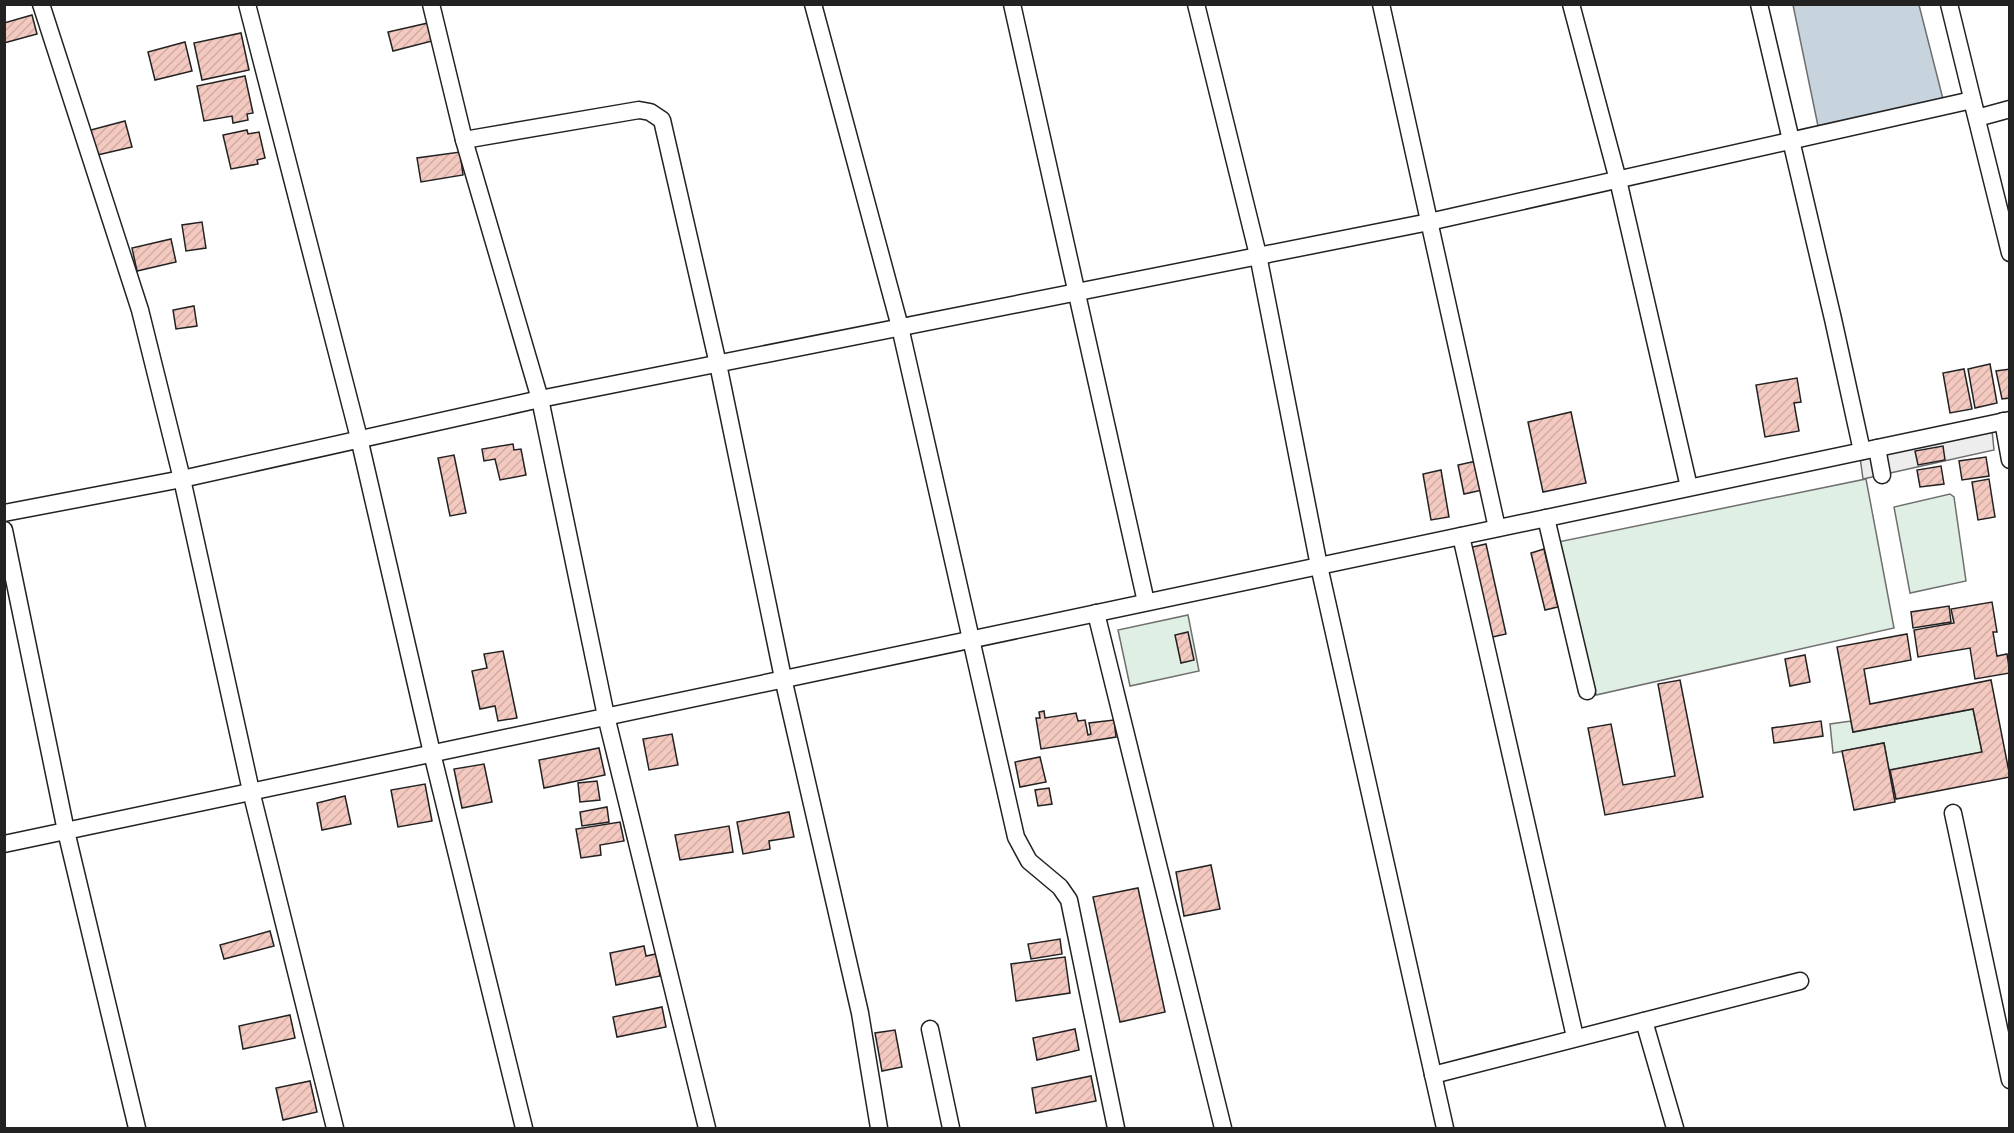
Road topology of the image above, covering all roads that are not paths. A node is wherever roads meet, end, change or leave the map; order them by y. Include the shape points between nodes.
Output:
1 (41, 4) edge
2 (247, 4) edge
3 (431, 4) edge
4 (813, 4) edge
5 (1012, 4) edge
6 (1196, 4) edge
7 (1381, 4) edge
8 (1570, 4) edge
9 (1760, 4) edge
10 (1949, 4) edge
11 (1972, 100) junction
12 (2010, 109) edge
13 (1977, 118) junction
14 (464, 140) junction
15 (1792, 141) junction
16 (1617, 180) junction
17 (1429, 222) junction
18 (2010, 253) edge
19 (1258, 255) junction
20 (1077, 291) junction
21 (900, 327) junction
22 (718, 364) junction
23 (540, 399) junction
24 (2006, 420) edge
25 (359, 438) junction
26 (1869, 449) junction
27 (2010, 460) edge
28 (1882, 475) dead end
29 (182, 478) junction
30 (1689, 488) junction
31 (4, 513) edge
32 (1546, 518) junction
33 (1497, 528) junction
34 (4, 530) edge
35 (1461, 536) junction
36 (1319, 566) junction
37 (1146, 602) junction
38 (1096, 613) junction
39 (971, 639) junction
40 (783, 678) junction
41 (1587, 691) dead end
42 (606, 716) junction
43 (432, 753) junction
44 (251, 791) junction
45 (1953, 813) dead end
46 (66, 831) junction
47 (4, 844) edge
48 (1800, 981) dead end
49 (1644, 1021) junction
50 (930, 1029) dead end
51 (1575, 1037) junction
52 (1433, 1075) junction
53 (2010, 1080) edge
54 (137, 1128) edge
55 (335, 1128) edge
56 (524, 1128) edge
57 (707, 1128) edge
58 (879, 1128) edge
59 (951, 1128) edge
60 (1116, 1128) edge
61 (1223, 1128) edge
62 (1445, 1128) edge
63 (1675, 1128) edge

1 - 29 street via 140,310
2 - 25 street
3 - 14 street
4 - 21 street
5 - 20 street
6 - 19 street
7 - 17 street
8 - 16 street
9 - 15 street
10 - 13 street
11 - 13 street
11 - 15 street
11 - 18 street
12 - 13 street
14 - 22 street via 639,110 662,120
14 - 23 street
15 - 16 street
15 - 26 street
16 - 17 street
16 - 30 street
17 - 19 street
17 - 33 street
19 - 20 street
19 - 36 street
20 - 21 street
20 - 37 street
21 - 22 street
21 - 39 street
22 - 23 street
22 - 40 street
23 - 25 street
23 - 42 street
24 - 26 street
24 - 27 street
25 - 29 street
25 - 43 street
26 - 28 street
26 - 30 street
29 - 31 street
29 - 44 street
30 - 32 street
32 - 33 street
32 - 41 street
33 - 35 street
34 - 46 street
35 - 36 street
35 - 51 street
36 - 37 street
36 - 52 street
37 - 38 street
38 - 39 street
38 - 61 street
39 - 40 street
39 - 60 street via 1016,837 1029,861 1060,887 1069,900
40 - 42 street
40 - 58 street via 860,1013
42 - 43 street
42 - 57 street
43 - 44 street
43 - 56 street
44 - 46 street
44 - 55 street
45 - 53 street
46 - 47 street
46 - 54 street
48 - 49 street
49 - 51 street
49 - 63 street
50 - 59 street
51 - 52 street
52 - 62 street

